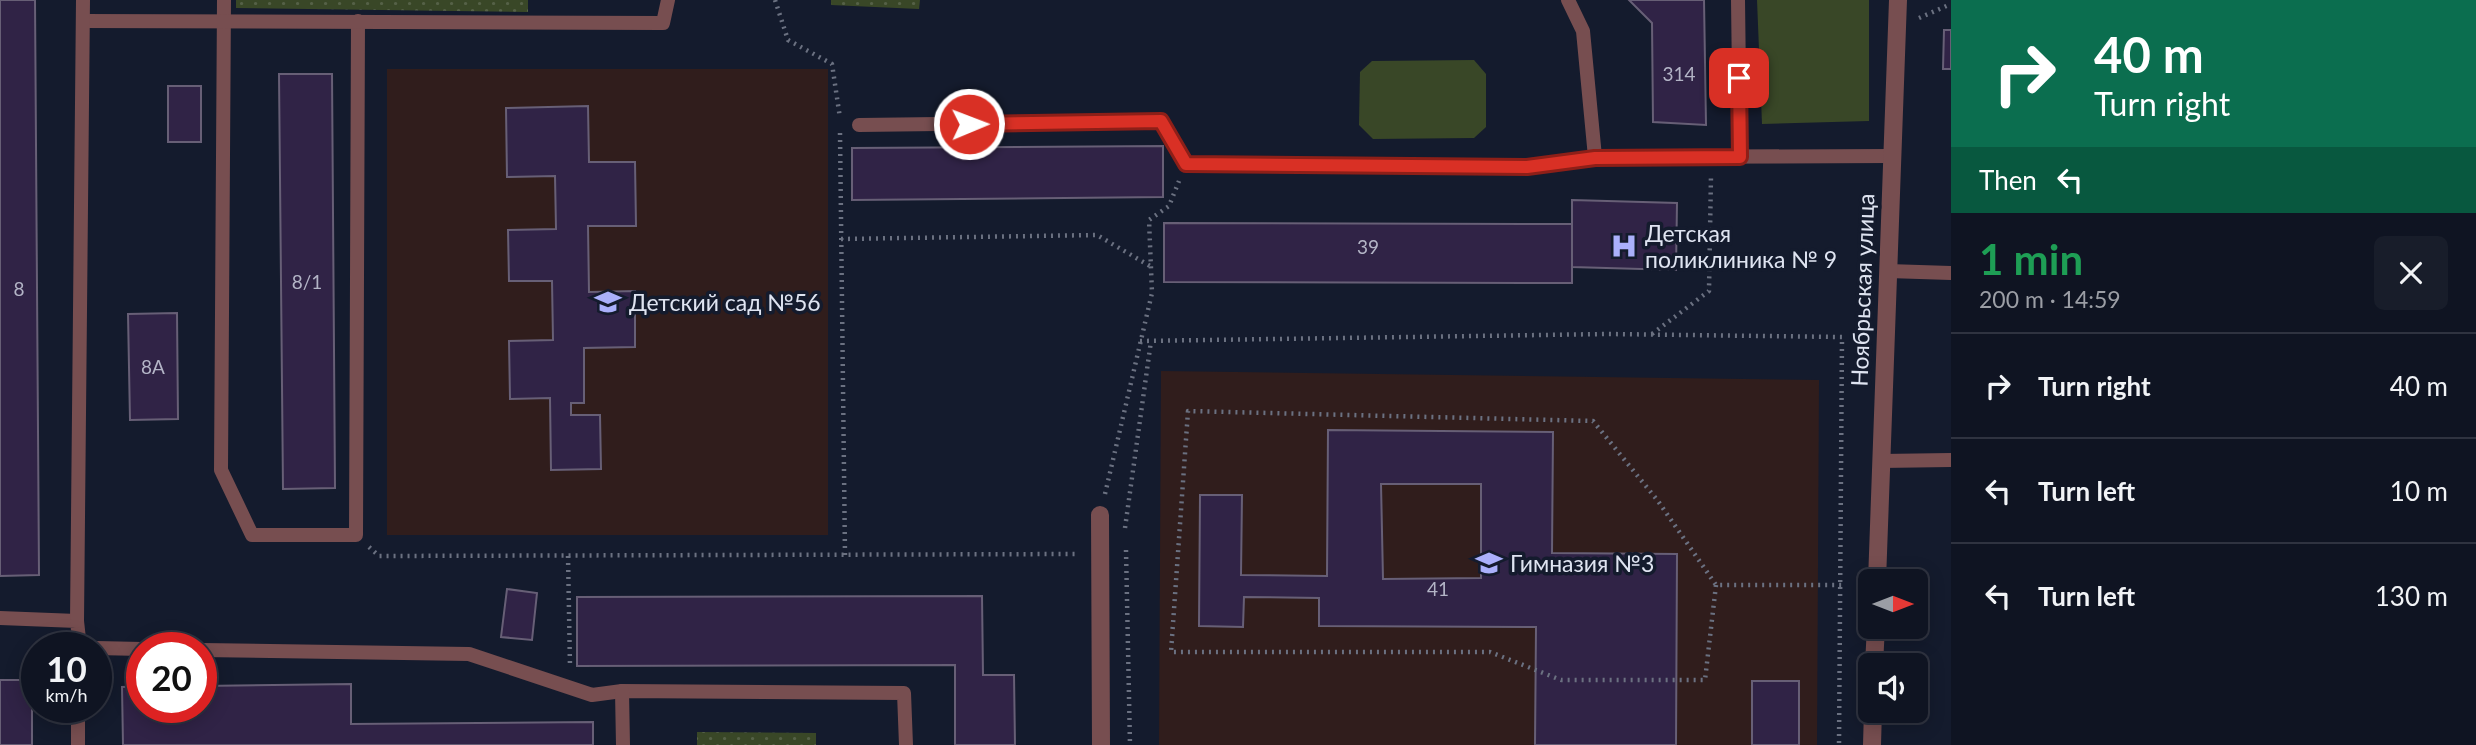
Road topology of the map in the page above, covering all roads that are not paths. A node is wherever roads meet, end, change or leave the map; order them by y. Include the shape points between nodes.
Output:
1 (83, 0) edge
2 (224, 0) edge
3 (668, 0) edge
4 (1568, 0) edge
5 (1738, 0) edge
6 (1898, 0) edge
7 (83, 20) junction
8 (224, 21) junction
9 (358, 21) junction
10 (859, 125) dead end
11 (1891, 156) junction
12 (1740, 157) junction
13 (1595, 158) junction
14 (1888, 271) junction
15 (1951, 273) edge
16 (1951, 460) edge
17 (1881, 461) junction
18 (1100, 515) road end
19 (1877, 569) edge
20 (0, 618) edge
21 (77, 621) junction
22 (78, 632) edge
23 (217, 650) edge
24 (622, 691) junction
25 (78, 723) edge
26 (1872, 723) edge
27 (78, 745) edge
28 (623, 745) edge
29 (906, 745) edge
30 (1101, 745) edge
31 (1871, 745) edge

1 - 7 lane
2 - 8 lane
3 - 9 lane via 663,23
4 - 13 lane via 1583,31
5 - 12 lane
6 - 11 street, Ноябрьская улица
7 - 8 lane
7 - 21 lane
8 - 9 lane
8 - 9 lane via 221,470 252,535 356,535
10 - 13 lane via 1161,121 1186,164 1527,167
11 - 12 lane
11 - 14 street, Ноябрьская улица
12 - 13 lane
14 - 15 lane
14 - 17 street, Ноябрьская улица
16 - 17 lane
17 - 19 street, Ноябрьская улица
18 - 30 street
20 - 21 lane
21 - 22 lane
23 - 24 lane via 469,654 592,695
24 - 28 lane
24 - 29 lane via 904,693
25 - 27 lane
26 - 31 street

